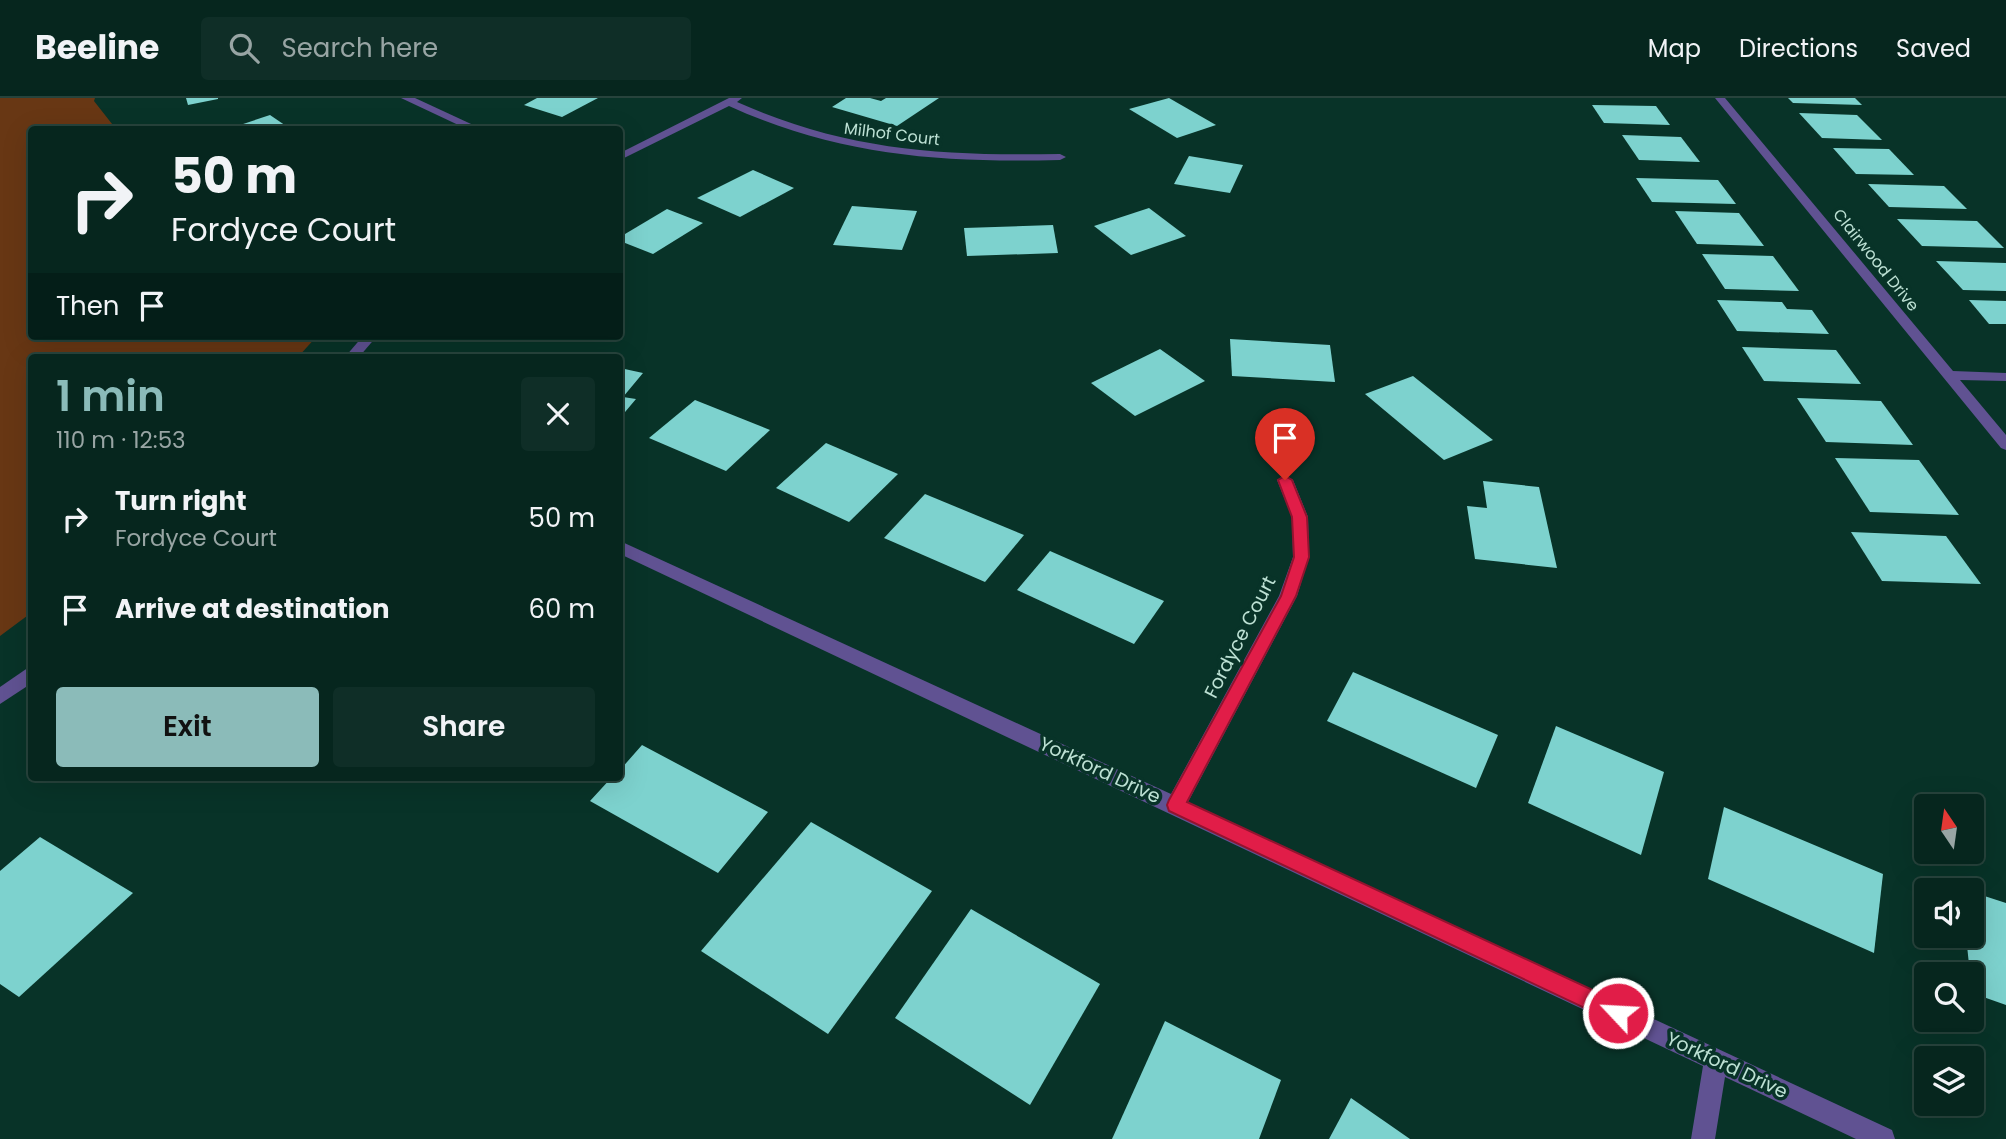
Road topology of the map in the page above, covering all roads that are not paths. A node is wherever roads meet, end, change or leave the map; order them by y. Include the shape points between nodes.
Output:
1 (406, 98) edge
2 (1720, 98) edge
3 (733, 100) edge
4 (470, 126) edge
5 (623, 156) edge
6 (1060, 157) dead end
7 (367, 340) edge
8 (355, 354) edge
9 (1948, 375) junction
10 (2006, 377) edge
11 (2006, 445) edge
12 (1285, 480) dead end
13 (623, 548) edge
14 (28, 675) edge
15 (0, 697) edge
16 (1176, 805) junction
17 (1716, 1059) junction
18 (1703, 1139) edge
19 (1883, 1139) edge

1 - 4 street
2 - 9 street, Clairwood Drive
3 - 5 street
3 - 6 street, Milhof Court via 799,133 870,149 956,157
7 - 8 street
9 - 10 street
9 - 11 street, Clairwood Drive
12 - 16 street, Fordyce Court via 1300,517 1301,557 1288,596
13 - 16 street, Yorkford Drive
14 - 15 street
16 - 17 street, Yorkford Drive
17 - 18 street
17 - 19 street, Yorkford Drive

